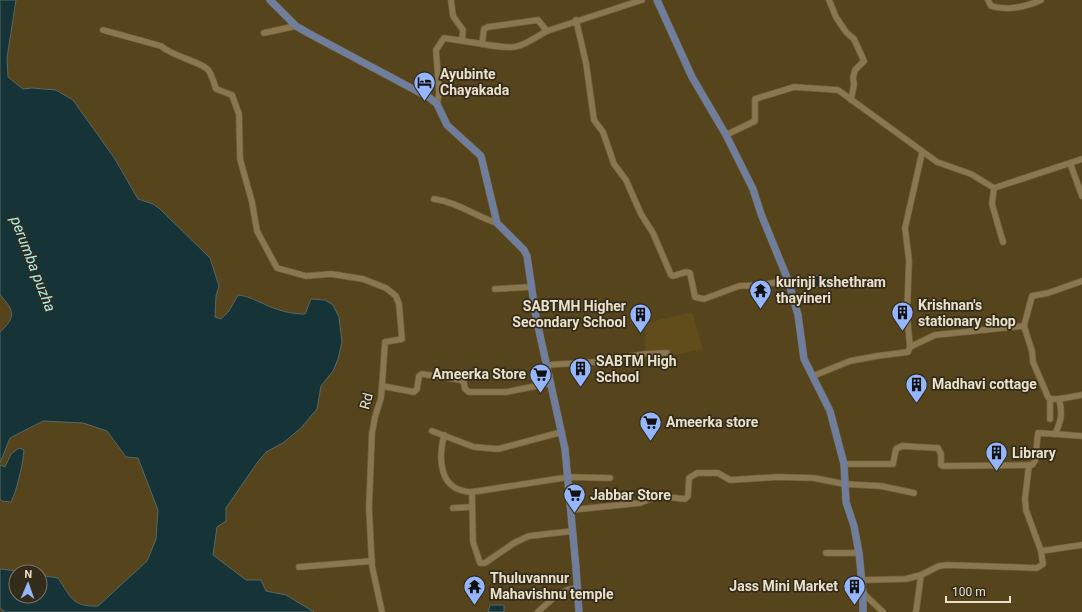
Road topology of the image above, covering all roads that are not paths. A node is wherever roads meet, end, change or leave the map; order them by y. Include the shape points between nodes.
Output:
1 (270, 0) edge
2 (451, 0) edge
3 (642, 0) edge
4 (657, 0) edge
5 (829, 0) edge
6 (988, 0) edge
7 (1041, 0) edge
8 (576, 20) junction
9 (296, 26) junction
10 (103, 30) dead end
11 (547, 31) junction
12 (264, 33) dead end
13 (462, 40) junction
14 (482, 44) junction
15 (851, 100) junction
16 (437, 104) junction
17 (726, 135) junction
18 (922, 153) junction
19 (1082, 159) edge
20 (1070, 163) junction
21 (994, 188) junction
22 (1082, 196) edge
23 (434, 199) dead end
24 (497, 224) junction
25 (1003, 242) dead end
26 (788, 280) junction
27 (1082, 281) edge
28 (531, 287) junction
29 (495, 289) dead end
30 (1024, 326) junction
31 (910, 347) junction
32 (667, 353) dead end
33 (546, 365) junction
34 (813, 376) junction
35 (551, 383) junction
36 (382, 386) junction
37 (1082, 395) edge
38 (1050, 399) junction
39 (1059, 399) junction
40 (1050, 419) dead end
41 (432, 431) dead end
42 (562, 432) junction
43 (1055, 434) junction
44 (444, 435) junction
45 (1082, 436) edge
46 (844, 464) junction
47 (1029, 465) junction
48 (569, 477) junction
49 (610, 478) dead end
50 (844, 484) junction
51 (472, 492) junction
52 (914, 493) dead end
53 (472, 507) junction
54 (453, 508) dead end
55 (571, 510) junction
56 (572, 531) junction
57 (1082, 545) edge
58 (1041, 551) junction
59 (826, 553) dead end
60 (859, 553) junction
61 (372, 561) junction
62 (299, 567) dead end
63 (921, 575) junction
64 (862, 580) junction
65 (578, 588) junction
66 (863, 593) junction
67 (382, 612) edge
68 (538, 612) edge
69 (579, 612) edge
70 (863, 612) edge
71 (883, 612) edge
72 (916, 612) edge

1 - 9 main road
2 - 13 street via 453,16 463,30
3 - 8 street
4 - 17 main road via 692,77
5 - 15 street via 836,17 854,39 864,62 854,74
6 - 7 street via 991,6 1000,9 1031,5
8 - 11 street via 553,31
8 - 26 street via 586,63 594,120 603,132 614,164 626,180 671,275 690,273 695,297 704,299 739,286
9 - 12 street
9 - 16 main road
10 - 36 street via 161,46 167,52 203,65 208,70 216,89 232,95 239,114 240,159 257,231 277,268 306,276 331,274 363,280 386,288 396,296 402,339 384,342
11 - 14 street via 519,47 510,49
11 - 14 street via 538,20 488,27 484,29
13 - 14 street
13 - 16 street via 444,38 436,50 439,93
15 - 17 street via 838,90 794,87 755,99 755,121
15 - 18 street
16 - 24 main road via 447,125 481,156
17 - 26 main road via 753,189
18 - 21 street via 937,162 971,174
18 - 31 street via 905,228 909,260 907,315
19 - 20 street
20 - 21 street
20 - 22 street
21 - 25 street via 992,204
23 - 24 street via 462,207
24 - 28 main road via 524,250 529,265
26 - 34 main road via 798,315 804,359
27 - 30 street via 1048,294 1032,296
28 - 29 street
28 - 33 main road
30 - 31 street via 935,335
30 - 38 street via 1033,362
31 - 34 street via 908,352 850,361
32 - 33 street
33 - 35 main road
34 - 46 main road via 830,411
35 - 36 street, Rd via 506,392 470,392 465,389 461,380 422,374 414,392
35 - 42 main road
36 - 61 street, Rd via 372,433
37 - 39 street
38 - 39 street
38 - 40 street
39 - 43 street via 1062,416
41 - 44 street
42 - 44 street via 498,449 474,447
42 - 48 main road
43 - 45 street
43 - 47 street via 1038,433 1035,461
44 - 51 street via 440,458 443,473 450,485
46 - 47 street via 893,464 896,449 902,446 938,448 943,466
46 - 50 main road
47 - 58 street via 1026,504
48 - 49 street
48 - 51 street
48 - 55 main road
50 - 52 street via 881,486
50 - 55 street via 808,478 730,480 718,473 697,473 689,478 688,496 685,499 657,496 640,503
50 - 60 main road
51 - 53 street
53 - 54 street
53 - 56 street via 472,542 482,564 529,536
55 - 56 main road
56 - 65 main road
57 - 58 street
58 - 63 street via 1043,564 1037,568 947,565 938,566
59 - 60 street
60 - 64 main road
61 - 62 street
61 - 67 street, Rd
63 - 64 street via 906,579
63 - 72 street
64 - 66 main road
65 - 68 street via 564,590
65 - 69 main road
66 - 70 main road
66 - 71 street

